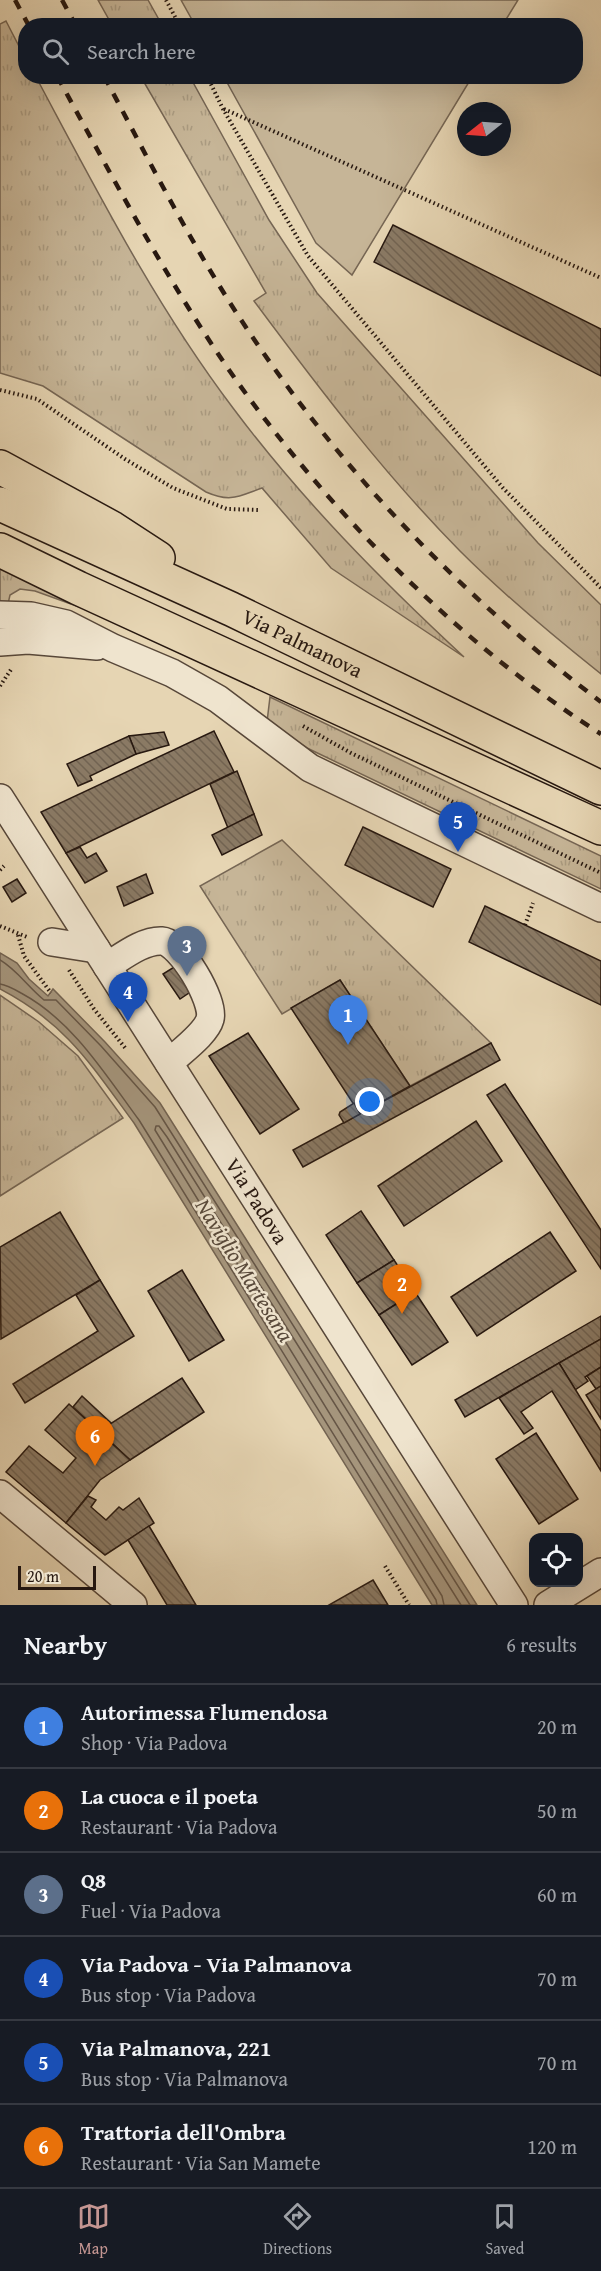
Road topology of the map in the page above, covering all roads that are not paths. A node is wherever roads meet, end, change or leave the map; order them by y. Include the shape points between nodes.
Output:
1 (0, 467) edge
2 (0, 504) edge
3 (0, 550) edge
4 (231, 609) junction
5 (0, 615) edge
6 (113, 648) junction
7 (7, 652) edge
8 (601, 788) edge
9 (0, 798) edge
10 (601, 828) edge
11 (601, 908) edge
12 (52, 942) road end
13 (102, 957) junction
14 (169, 1063) junction
15 (0, 1494) edge
16 (601, 1572) edge
17 (133, 1605) edge
18 (514, 1605) edge
19 (548, 1605) edge

1 - 4 highway via 121,534
2 - 4 highway, Via Palmanova
3 - 10 highway, Via Palmanova
4 - 8 highway, Via Palmanova
5 - 6 street via 21,614 55,621
6 - 7 street via 28,640
6 - 11 street via 206,692 310,768
9 - 13 street, Via Padova
12 - 13 street
13 - 14 street, Via Padova
13 - 14 street via 162,941 179,951 206,994 211,1018
14 - 18 street, Via Padova
15 - 17 street
16 - 19 street

